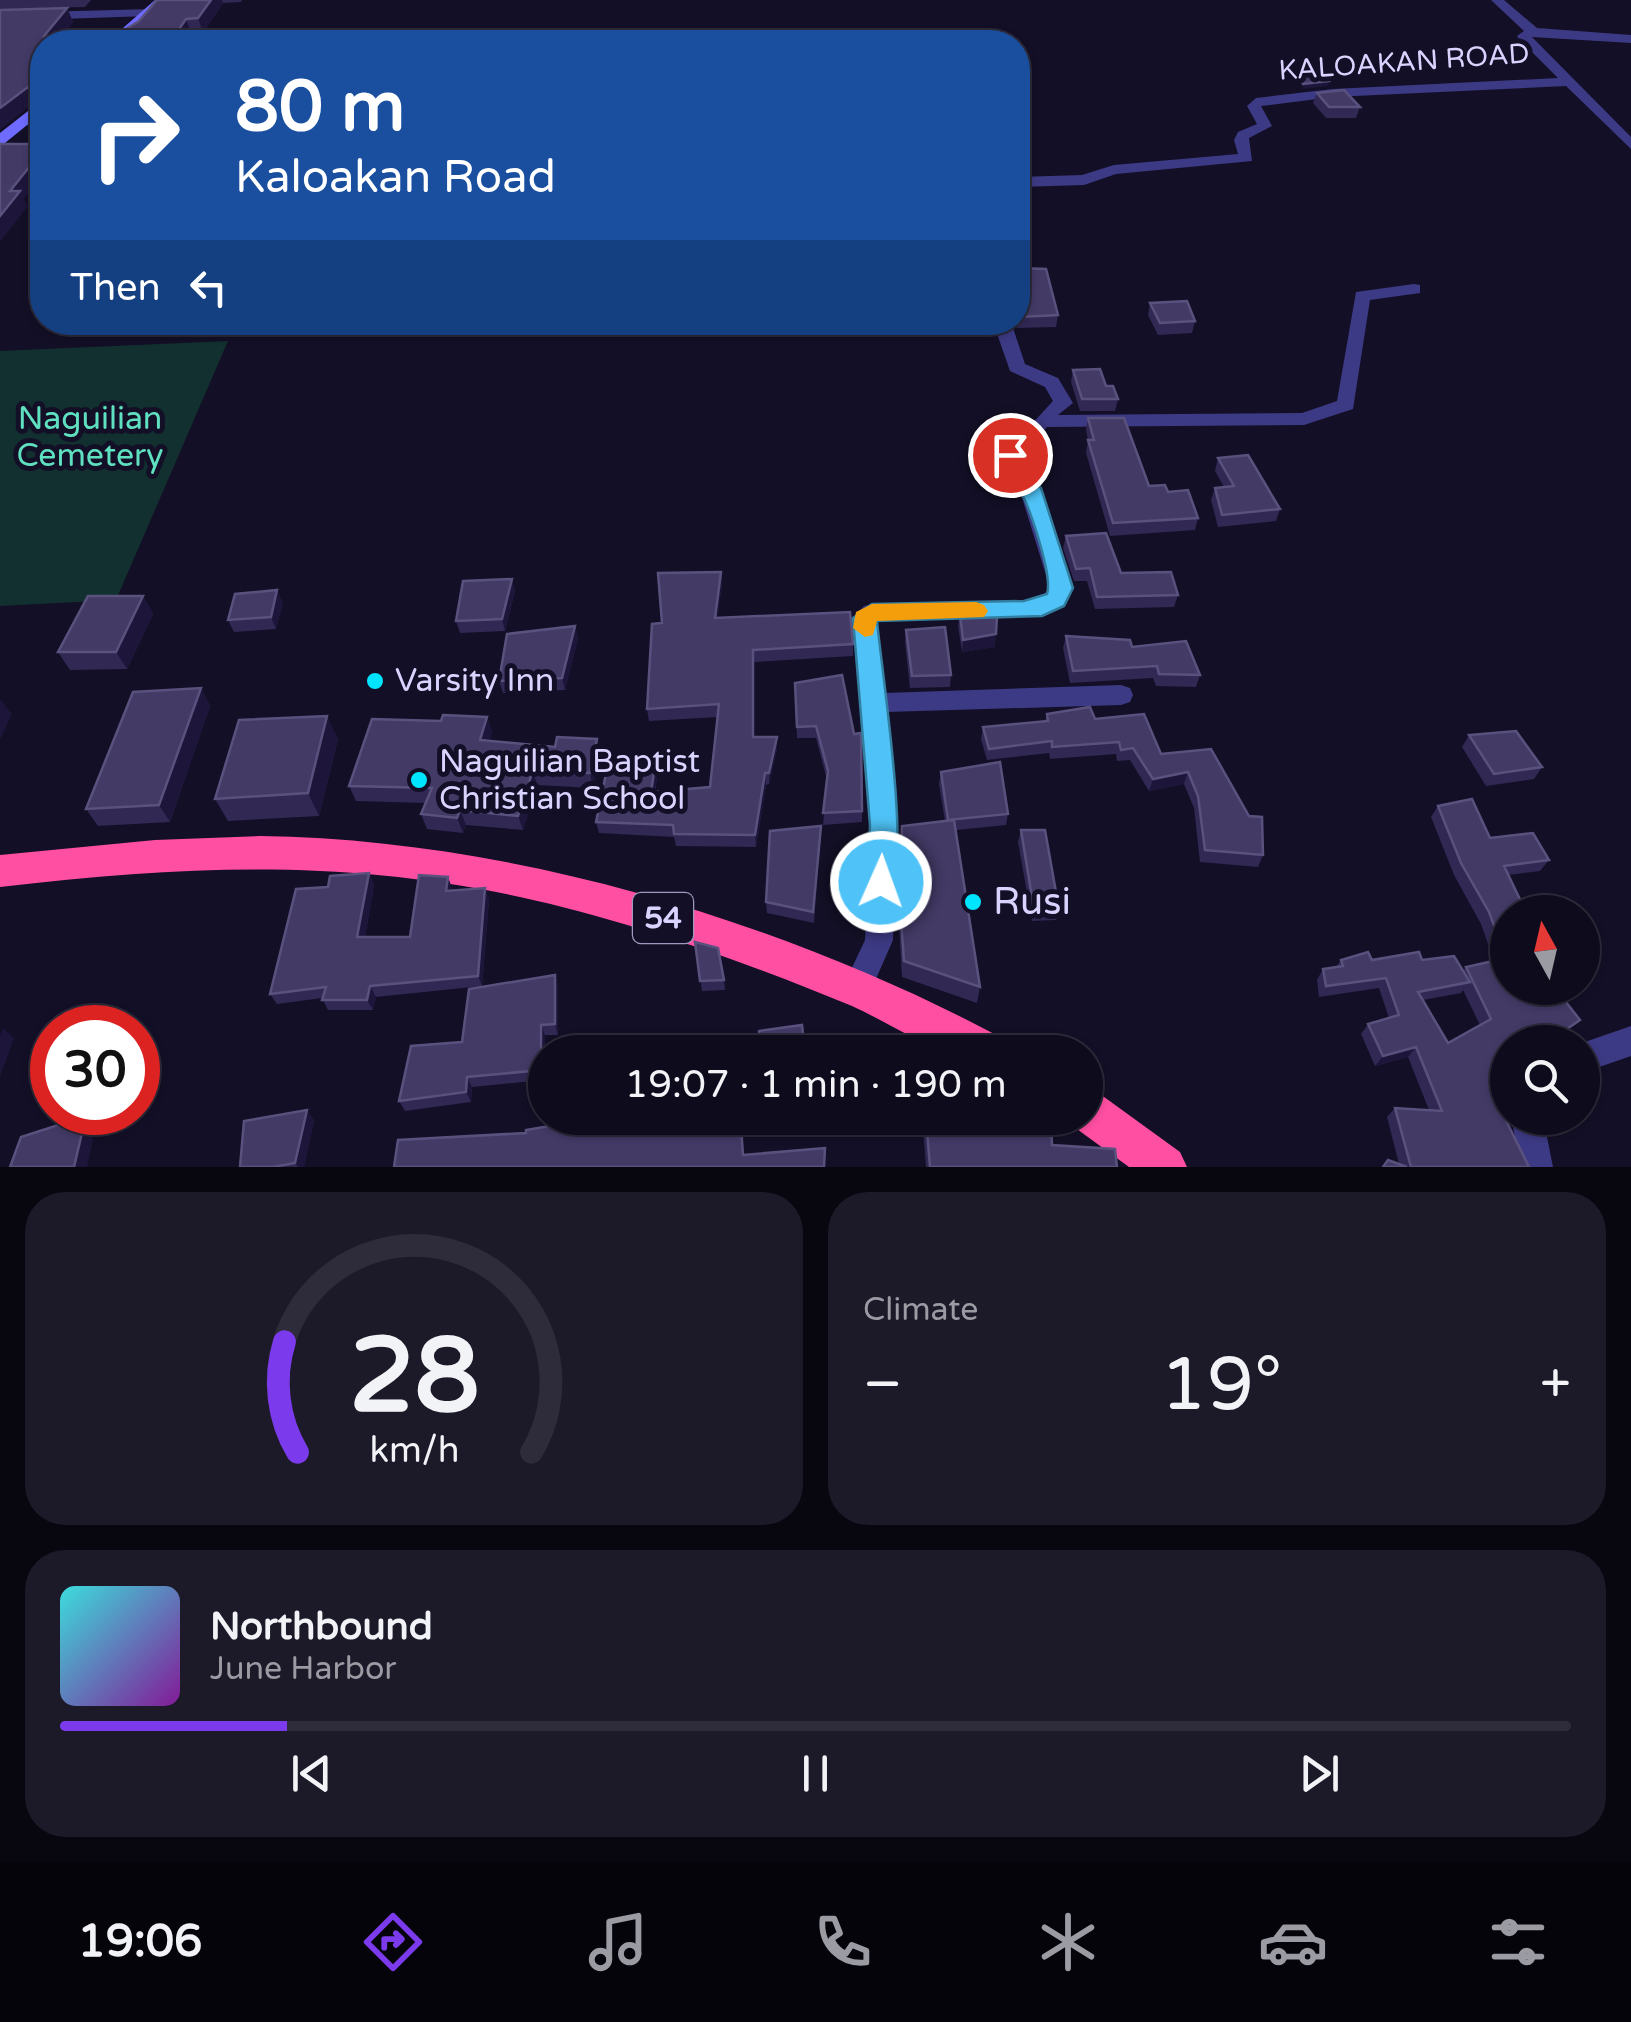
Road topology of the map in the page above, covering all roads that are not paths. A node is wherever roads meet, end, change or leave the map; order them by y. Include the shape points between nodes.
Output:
1 (163, 0) edge
2 (1498, 0) edge
3 (149, 12) junction
4 (0, 17) edge
5 (128, 30) edge
6 (1533, 32) junction
7 (1631, 39) edge
8 (1567, 82) junction
9 (30, 115) edge
10 (0, 142) edge
11 (1631, 144) edge
12 (1030, 182) edge
13 (1414, 289) dead end
14 (1006, 335) edge
15 (1045, 421) junction
16 (1121, 694) dead end
17 (874, 703) junction
18 (0, 871) edge
19 (858, 987) junction
20 (958, 1035) edge
21 (1631, 1041) edge
22 (1600, 1052) edge
23 (1103, 1122) edge
24 (1531, 1135) edge
25 (1165, 1167) edge
26 (1537, 1167) edge

1 - 3 main road
2 - 6 street
3 - 4 street
3 - 5 main road
6 - 7 street
6 - 8 street via 1526,39
8 - 11 street
8 - 12 street, KALOAKAN ROAD via 1256,102 1265,126 1243,134 1247,158
9 - 10 main road
13 - 15 street via 1362,296 1346,405 1323,415
14 - 15 street via 1017,367 1058,388 1062,403
15 - 17 street via 1008,462 1030,488 1056,564 1056,600 1024,610 868,614
16 - 17 street
17 - 19 street via 884,825 879,940
18 - 19 highway, 54 via 205,853 413,861 627,906
19 - 20 highway, 54
21 - 22 street
23 - 25 highway
24 - 26 street

